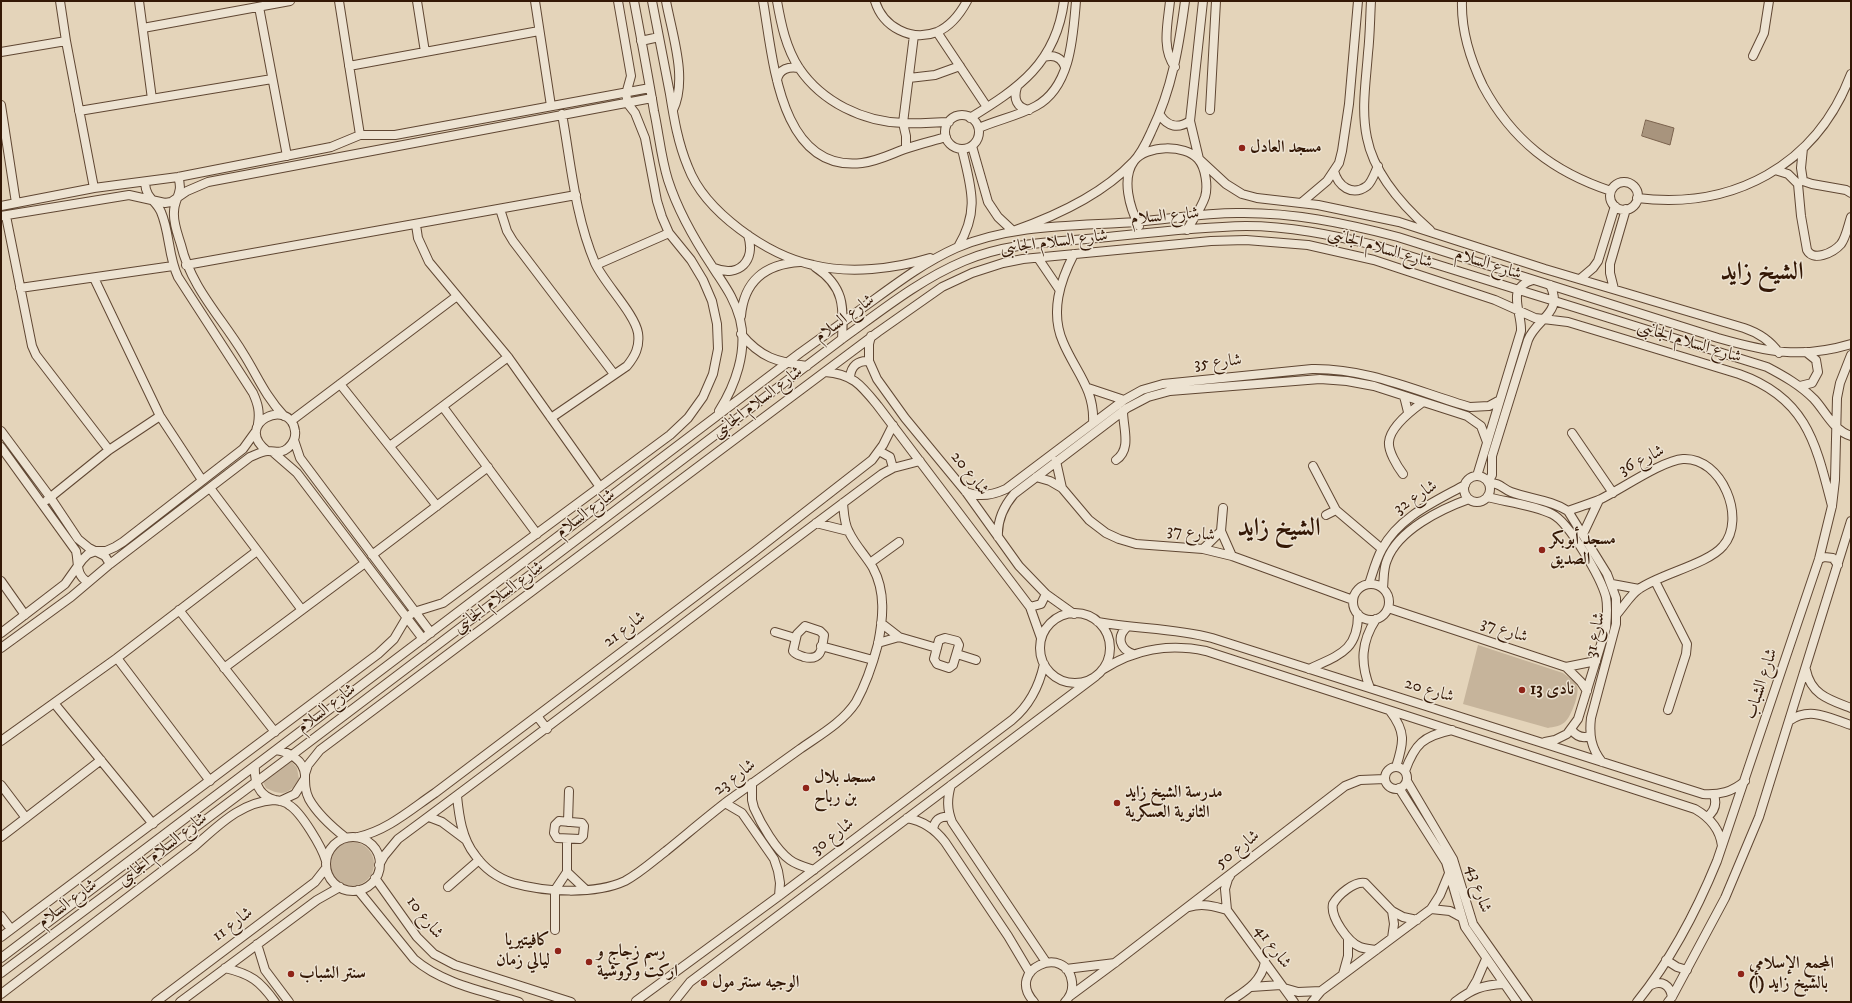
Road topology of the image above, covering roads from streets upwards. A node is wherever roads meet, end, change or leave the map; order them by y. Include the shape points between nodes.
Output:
1 (60, 1) edge
2 (139, 1) edge
3 (290, 1) edge
4 (339, 1) edge
5 (416, 1) edge
6 (535, 1) edge
7 (618, 1) edge
8 (634, 1) edge
9 (652, 1) edge
10 (666, 1) edge
11 (763, 1) edge
12 (777, 1) edge
13 (874, 1) edge
14 (967, 1) edge
15 (1064, 1) edge
16 (1076, 1) edge
17 (1170, 1) edge
18 (1185, 1) edge
19 (1203, 1) edge
20 (1216, 1) edge
21 (1358, 1) edge
22 (1371, 1) edge
23 (1462, 1) edge
24 (1769, 1) edge
25 (259, 7) junction
26 (143, 28) junction
27 (539, 31) junction
28 (937, 32) junction
29 (914, 35) junction
30 (659, 37) junction
31 (66, 41) junction
32 (641, 41) junction
33 (1, 52) edge
34 (425, 52) junction
35 (1753, 56) dead end
36 (1044, 57) junction
37 (349, 66) junction
38 (960, 66) junction
39 (1066, 67) junction
40 (1175, 67) junction
41 (799, 68) junction
42 (1851, 74) edge
43 (909, 78) junction
44 (272, 80) junction
45 (777, 82) junction
46 (650, 88) junction
47 (1017, 88) junction
48 (626, 94) junction
49 (652, 98) junction
50 (152, 99) junction
51 (566, 103) junction
52 (628, 104) junction
53 (1, 105) edge
54 (550, 106) junction
55 (987, 107) junction
56 (673, 110) junction
57 (1029, 110) junction
58 (1210, 110) dead end
59 (79, 111) junction
60 (565, 114) junction
61 (1160, 115) junction
62 (550, 117) junction
63 (970, 118) junction
64 (1190, 121) junction
65 (2, 122) edge
66 (950, 122) junction
67 (903, 123) junction
68 (979, 128) junction
69 (376, 134) junction
70 (360, 135) junction
71 (946, 137) junction
72 (350, 138) junction
73 (972, 146) junction
74 (906, 148) junction
75 (1804, 148) junction
76 (378, 149) junction
77 (962, 149) junction
78 (355, 154) junction
79 (287, 156) junction
80 (1199, 159) junction
81 (1134, 161) junction
82 (1378, 166) junction
83 (1775, 170) junction
84 (1334, 171) junction
85 (178, 177) junction
86 (1801, 182) junction
87 (145, 183) junction
88 (94, 188) junction
89 (1611, 192) junction
90 (1851, 193) edge
91 (576, 195) junction
92 (178, 198) junction
93 (1637, 198) junction
94 (151, 200) junction
95 (16, 203) junction
96 (1300, 203) junction
97 (1, 206) edge
98 (1615, 206) junction
99 (500, 209) junction
100 (1626, 209) junction
101 (4, 216) edge
102 (1195, 216) junction
103 (1297, 217) junction
104 (1851, 217) edge
105 (1137, 222) junction
106 (416, 224) junction
107 (1187, 230) junction
108 (1013, 231) junction
109 (1433, 232) junction
110 (669, 233) junction
111 (1143, 234) junction
112 (748, 235) junction
113 (1086, 239) junction
114 (1464, 242) junction
115 (1021, 245) junction
116 (958, 247) junction
117 (946, 253) junction
118 (1087, 253) junction
119 (1602, 253) junction
120 (1074, 254) junction
121 (1612, 256) junction
122 (1038, 258) junction
123 (1023, 259) junction
124 (1469, 260) junction
125 (803, 262) junction
126 (186, 265) junction
127 (596, 265) junction
128 (173, 266) junction
129 (813, 266) junction
130 (713, 268) junction
131 (94, 278) junction
132 (1580, 279) junction
133 (1533, 280) junction
134 (1550, 285) junction
135 (20, 288) junction
136 (1059, 289) junction
137 (1614, 289) junction
138 (1518, 290) junction
139 (457, 296) junction
140 (1554, 302) junction
141 (1519, 312) junction
142 (1544, 319) junction
143 (741, 321) junction
144 (843, 322) junction
145 (741, 334) junction
146 (871, 336) junction
147 (842, 339) junction
148 (1851, 344) edge
149 (1806, 352) junction
150 (1779, 353) junction
151 (1851, 355) edge
152 (508, 357) junction
153 (1744, 360) junction
154 (869, 361) junction
155 (787, 363) junction
156 (807, 366) junction
157 (825, 372) junction
158 (614, 374) junction
159 (1739, 374) junction
160 (850, 377) junction
161 (340, 384) junction
162 (1800, 386) junction
163 (1088, 388) junction
164 (1404, 396) junction
165 (1124, 400) junction
166 (1500, 400) junction
167 (1423, 402) junction
168 (443, 406) junction
169 (1122, 411) junction
170 (1408, 412) junction
171 (160, 416) junction
172 (715, 417) junction
173 (551, 418) junction
174 (288, 419) junction
175 (1109, 422) junction
176 (1093, 423) junction
177 (892, 425) junction
178 (257, 427) junction
179 (1836, 428) junction
180 (1, 430) edge
181 (1125, 433) junction
182 (1572, 433) dead end
183 (1851, 436) edge
184 (294, 440) junction
185 (1487, 442) junction
186 (390, 446) junction
187 (1, 447) edge
188 (109, 450) junction
189 (879, 451) junction
190 (270, 452) junction
191 (1116, 460) dead end
192 (920, 461) junction
193 (1056, 461) junction
194 (1313, 466) dead end
195 (488, 467) junction
196 (893, 468) junction
197 (1403, 474) dead end
198 (1477, 476) junction
199 (1036, 477) junction
200 (202, 480) junction
201 (1488, 483) junction
202 (1465, 485) junction
203 (600, 487) junction
204 (210, 488) junction
205 (1062, 488) junction
206 (966, 492) junction
207 (1613, 493) junction
208 (50, 497) junction
209 (1487, 497) junction
210 (1469, 499) junction
211 (1599, 500) junction
212 (42, 504) junction
213 (843, 504) junction
214 (437, 506) junction
215 (1832, 506) junction
216 (1223, 508) dead end
217 (1336, 510) junction
218 (1568, 511) junction
219 (1326, 515) dead end
220 (1851, 521) edge
221 (816, 523) junction
222 (848, 531) junction
223 (1221, 531) junction
224 (537, 534) junction
225 (1583, 534) junction
226 (998, 537) junction
227 (899, 542) dead end
228 (1203, 549) junction
229 (1382, 549) junction
230 (96, 551) junction
231 (257, 551) junction
232 (372, 555) junction
233 (1232, 556) junction
234 (1820, 559) junction
235 (365, 563) junction
236 (870, 563) junction
237 (110, 564) junction
238 (1838, 565) junction
239 (78, 567) junction
240 (717, 579) junction
241 (1, 581) edge
242 (1655, 581) junction
243 (88, 582) junction
244 (1369, 584) junction
245 (1612, 584) junction
246 (1383, 588) junction
247 (1639, 589) junction
248 (726, 591) junction
249 (1046, 594) junction
250 (1353, 600) junction
251 (1030, 607) junction
252 (1388, 608) junction
253 (180, 610) junction
254 (302, 610) junction
255 (414, 612) junction
256 (1074, 614) junction
257 (1358, 614) junction
258 (1617, 614) junction
259 (25, 615) junction
260 (407, 617) junction
261 (1376, 619) junction
262 (1098, 622) junction
263 (881, 623) junction
264 (1127, 627) junction
265 (774, 632) dead end
266 (1, 633) edge
267 (431, 634) junction
268 (899, 637) junction
269 (795, 638) junction
270 (1041, 638) junction
271 (423, 639) junction
272 (878, 644) junction
273 (821, 646) junction
274 (1, 648) edge
275 (937, 648) junction
276 (956, 654) junction
277 (1133, 654) junction
278 (117, 658) junction
279 (873, 660) junction
280 (976, 660) dead end
281 (1596, 660) junction
282 (1044, 664) junction
283 (1566, 667) junction
284 (224, 668) junction
285 (1309, 668) junction
286 (1806, 669) junction
287 (1102, 670) junction
288 (1096, 676) junction
289 (1370, 688) junction
290 (1587, 691) junction
291 (54, 703) junction
292 (1851, 708) edge
293 (1390, 710) junction
294 (1668, 710) dead end
295 (342, 716) junction
296 (537, 716) junction
297 (1789, 721) junction
298 (1851, 725) edge
299 (350, 728) junction
300 (547, 729) junction
301 (1571, 729) junction
302 (1452, 730) junction
303 (275, 732) junction
304 (1590, 736) junction
305 (1, 741) edge
306 (1543, 742) junction
307 (276, 750) junction
308 (292, 755) junction
309 (100, 760) junction
310 (1602, 762) junction
311 (255, 766) junction
312 (1396, 767) junction
313 (1404, 771) junction
314 (304, 777) junction
315 (1385, 779) junction
316 (210, 781) junction
317 (1406, 781) junction
318 (1745, 781) junction
319 (256, 782) junction
320 (752, 783) junction
321 (1, 785) edge
322 (951, 785) junction
323 (1399, 788) junction
324 (569, 790) dead end
325 (1714, 794) junction
326 (457, 796) junction
327 (277, 800) junction
328 (725, 803) junction
329 (211, 815) junction
330 (429, 817) junction
331 (950, 817) junction
332 (1707, 817) junction
333 (26, 818) junction
334 (907, 818) junction
335 (568, 822) junction
336 (153, 824) junction
337 (219, 825) junction
338 (933, 829) junction
339 (1, 838) edge
340 (346, 838) junction
341 (358, 838) junction
342 (567, 839) junction
343 (466, 841) junction
344 (1722, 849) junction
345 (479, 860) junction
346 (1450, 861) junction
347 (326, 865) junction
348 (380, 865) junction
349 (814, 870) junction
350 (1450, 871) junction
351 (567, 872) junction
352 (1234, 872) junction
353 (376, 878) junction
354 (340, 887) junction
355 (448, 887) dead end
356 (358, 890) junction
357 (555, 890) junction
358 (586, 890) junction
359 (779, 896) junction
360 (1186, 908) junction
361 (1431, 909) junction
362 (1227, 910) junction
363 (1392, 911) junction
364 (1, 916) edge
365 (1461, 917) junction
366 (1417, 920) junction
367 (11, 929) junction
368 (555, 930) dead end
369 (1, 937) edge
370 (1348, 938) junction
371 (1392, 938) junction
372 (257, 944) junction
373 (1376, 950) junction
374 (1, 958) edge
375 (1486, 958) junction
376 (1666, 960) junction
377 (1046, 962) junction
378 (1116, 962) junction
379 (1265, 962) junction
380 (225, 968) junction
381 (1066, 969) junction
382 (1687, 970) junction
383 (1, 973) edge
384 (1030, 973) junction
385 (1344, 974) junction
386 (183, 981) junction
387 (1504, 984) junction
388 (1651, 985) junction
389 (1251, 987) junction
390 (1283, 987) junction
391 (1471, 990) junction
392 (1321, 991) junction
393 (191, 993) junction
394 (1, 994) edge
395 (1067, 999) edge
396 (1670, 999) edge
397 (1030, 1001) edge
398 (156, 1002) edge
399 (180, 1002) edge
400 (275, 1002) edge
401 (289, 1002) edge
402 (519, 1002) edge
403 (571, 1002) edge
404 (636, 1002) edge
405 (674, 1002) edge
406 (1229, 1002) edge
407 (1294, 1002) edge
408 (1312, 1002) edge
409 (1455, 1002) edge
410 (1517, 1002) edge
411 (1528, 1002) edge
412 (1637, 1002) edge

1 - 31 street
2 - 26 street
3 - 25 street
4 - 37 street
5 - 34 street
6 - 27 street
7 - 48 street via 631,76
8 - 32 street
9 - 30 street
10 - 56 street via 679,70 679,92
11 - 45 street
12 - 41 street via 786,41
13 - 29 street via 881,16 890,25
14 - 28 street via 955,19
15 - 36 street via 1056,33
16 - 39 street
17 - 40 street via 1167,50
18 - 40 street
19 - 64 street
20 - 58 street
21 - 84 street via 1349,104 1342,151
22 - 82 street via 1364,115 1367,139
23 - 89 street via 1466,41 1476,72 1491,101 1508,125 1534,151 1559,169 1581,181
24 - 35 street via 1764,33
25 - 26 street
25 - 44 street
26 - 50 street
27 - 34 street
27 - 54 street
28 - 29 street
28 - 38 street
29 - 43 street
30 - 32 street
30 - 56 street
31 - 33 street
31 - 59 street
32 - 46 street
34 - 37 street
36 - 39 street via 1057,57
36 - 47 street
37 - 70 street
38 - 43 street via 935,74
38 - 55 street
39 - 57 street via 1053,92
40 - 61 street
41 - 45 street via 793,66 781,71
41 - 67 street via 825,95 842,107 866,116
42 - 75 street via 1831,112
43 - 67 street
44 - 50 street
44 - 79 street
45 - 74 street via 795,129 803,140 822,156 841,162 860,163 873,161
46 - 48 street
46 - 49 street
47 - 55 street
47 - 57 street via 1017,102
48 - 51 street
48 - 52 street
49 - 52 street
49 - 130 street via 663,156 675,200
50 - 59 street
51 - 54 street
51 - 60 street
52 - 60 street
52 - 110 street via 645,138 657,201
53 - 65 street
54 - 62 street
54 - 69 street via 395,135
55 - 63 street
56 - 112 street via 678,141 688,169 724,217
57 - 68 street
59 - 88 street
60 - 62 street
60 - 91 street
61 - 64 street via 1164,121 1177,127
61 - 81 street
62 - 76 street
63 - 66 street via 959,116
63 - 68 street
64 - 80 street
65 - 95 street
66 - 67 street
66 - 71 street
67 - 74 street
68 - 73 street via 978,138
69 - 70 street
69 - 76 street
70 - 72 street
71 - 74 street
71 - 77 street via 952,146
72 - 78 street
72 - 79 street via 338,146
73 - 77 street
73 - 108 street via 988,202 998,217
75 - 83 street
75 - 86 street
76 - 78 street
77 - 116 street via 973,206 968,228
78 - 92 street via 208,182
79 - 85 street
80 - 81 street via 1178,149 1166,148 1149,152
80 - 96 street, شارع السلام الجانبى via 1226,184 1242,194
80 - 102 street via 1206,187 1205,197
81 - 105 street via 1128,185 1130,204
81 - 108 street via 1087,197 1051,216
82 - 84 street via 1368,185 1360,189 1350,190 1342,187
82 - 109 street via 1397,196
83 - 86 street
83 - 93 street via 1724,194 1675,201
84 - 96 street via 1318,190
85 - 87 street
85 - 92 street
86 - 90 street
86 - 104 street via 1801,216 1806,250 1809,254 1814,257 1820,256 1836,248 1844,238
87 - 88 street
87 - 94 street via 147,195
88 - 95 street
89 - 93 street via 1617,184 1627,182 1636,188
89 - 98 street via 1610,197
91 - 99 street
91 - 127 street via 580,222
92 - 94 street via 165,203
92 - 126 street via 174,219
93 - 100 street via 1632,207
94 - 101 street via 123,195
94 - 128 street via 161,212
95 - 97 street
96 - 103 street
96 - 109 street, شارع السلام الجانبى via 1359,212
98 - 100 street
98 - 119 street
99 - 106 street
99 - 158 street via 513,241
100 - 121 street
101 - 135 street
102 - 103 street, شارع السلام via 1236,213
102 - 105 street, شارع السلام
102 - 107 street
103 - 124 street, شارع السلام via 1373,230
105 - 108 street, شارع السلام
105 - 111 street
106 - 126 street
106 - 139 street via 422,250
107 - 111 street, شارع السلام
107 - 138 street, شارع السلام via 1246,226 1322,234 1374,245
108 - 116 street, شارع السلام
109 - 114 street, شارع السلام الجانبى
110 - 127 street
110 - 203 street via 691,260 712,301 717,324 718,349 713,374 703,397 688,418 670,435
111 - 113 street, شارع السلام
112 - 125 street
112 - 130 street via 750,256 743,265 734,271
113 - 115 street, شارع السلام
113 - 118 street
114 - 124 street
114 - 132 street, شارع السلام الجانبى
115 - 123 street
115 - 147 street, شارع السلام via 988,253 944,270
116 - 117 street, شارع السلام
117 - 129 street via 903,265 880,268
117 - 144 street, شارع السلام via 910,273
118 - 120 street, شارع السلام الجانبى
118 - 141 street, شارع السلام الجانبى via 1211,241 1264,241 1308,245 1374,260 1495,300
119 - 121 street
119 - 132 street via 1593,268
120 - 122 street, شارع السلام الجانبى
120 - 136 street
121 - 137 street via 1610,273
122 - 123 street, شارع السلام الجانبى
122 - 136 street
123 - 146 street, شارع السلام الجانبى via 987,267 957,279
124 - 133 street, شارع السلام
125 - 129 street
125 - 143 street via 783,263 765,270 751,284 742,301
126 - 174 street via 195,283 243,353 262,388
127 - 158 street via 638,331 639,344 635,356 627,366
128 - 131 street
128 - 178 street via 253,393 258,403
129 - 144 street via 832,280 838,290 842,300
130 - 143 street via 734,301
131 - 135 street
131 - 171 street
132 - 137 street, شارع السلام الجانبى
133 - 134 street, شارع السلام
133 - 138 street
134 - 140 street
134 - 150 street, شارع السلام via 1726,340
135 - 188 street via 29,338 36,354
136 - 163 street via 1057,312 1060,334
137 - 150 street, شارع السلام الجانبى via 1744,328 1764,337
138 - 140 street, شارع السلام
138 - 141 street via 1516,301
139 - 152 street
139 - 161 street
140 - 142 street
140 - 153 street, شارع السلام
141 - 142 street, شارع السلام الجانبى
141 - 166 street via 1521,331
142 - 159 street, شارع السلام الجانبى via 1568,322
142 - 201 street via 1534,328 1528,340 1492,456 1492,475
143 - 145 street
144 - 147 street
144 - 155 street, شارع السلام
145 - 155 street via 761,353 773,360
145 - 172 street via 738,372 729,396
146 - 154 street, شارع 20
146 - 157 street, شارع السلام الجانبى
147 - 156 street, شارع السلام
148 - 149 street, شارع السلام
149 - 150 street, شارع السلام
149 - 162 street via 1816,360 1818,372 1812,383
151 - 179 street, شارع الشباب via 1840,383
152 - 168 street
152 - 173 street
153 - 159 street
153 - 162 street, شارع السلام via 1767,367
154 - 160 street via 864,360 855,364
154 - 206 street, شارع 20 via 877,380 905,418
155 - 156 street
155 - 172 street, شارع السلام
156 - 295 street, شارع السلام
157 - 160 street, شارع 20
157 - 299 street, شارع السلام الجانبى
158 - 173 street
159 - 215 street, شارع السلام الجانبى via 1780,396 1803,422 1819,454
160 - 177 street, شارع 20 via 861,386
161 - 174 street
161 - 186 street
162 - 179 street, شارع السلام via 1814,399
163 - 165 street
163 - 176 street via 1093,405
164 - 167 street, شارع 35
164 - 169 street, شارع 35 via 1361,383 1320,379 1170,392 1148,397
164 - 170 street
165 - 166 street, شارع 35 via 1142,390 1163,384 1325,369 1358,372 1470,407 1489,406
165 - 176 street, شارع 35
166 - 185 street
167 - 170 street
167 - 185 street, شارع 35 via 1475,420 1485,433
168 - 186 street
168 - 195 street
169 - 175 street, شارع 35
169 - 181 street
170 - 197 street via 1388,442
171 - 188 street
171 - 200 street
172 - 267 street, شارع السلام
173 - 203 street
174 - 178 street via 278,414 270,415 263,418
174 - 184 street via 295,433
175 - 181 street
175 - 193 street, شارع 35
176 - 206 street, شارع 35 via 1006,489 981,496
177 - 189 street, شارع 21
177 - 192 street, شارع 20
178 - 190 street via 257,439 261,446
178 - 200 street via 244,449
179 - 183 street, شارع السلام
179 - 215 street, شارع الشباب
180 - 208 street
181 - 191 street via 1124,450
182 - 207 street
184 - 190 street via 282,452
184 - 232 street via 300,458
185 - 198 street
186 - 214 street
187 - 212 street
188 - 208 street
189 - 196 street via 890,457
189 - 240 street, شارع 21 via 864,466
190 - 204 street via 250,457
190 - 235 street via 297,473
192 - 196 street, شارع 21
192 - 251 street, شارع 20
193 - 199 street, شارع 35
193 - 205 street, شارع 37
194 - 217 street
195 - 214 street
195 - 224 street
196 - 213 street, شارع 21
198 - 201 street via 1484,478
198 - 202 street via 1469,479
199 - 205 street, شارع 37
199 - 226 street, شارع 35 via 1008,502 999,519
200 - 230 street via 115,547
201 - 209 street via 1490,490
201 - 218 street via 1560,506
202 - 210 street
202 - 229 street, شارع 32 via 1406,520 1390,536
203 - 224 street
204 - 231 street
204 - 237 street
205 - 228 street, شارع 37 via 1089,520 1119,539 1136,544
206 - 226 street, شارع 20
207 - 211 street, شارع 36
207 - 242 street, شارع 36 via 1667,464 1683,459 1695,460 1706,465 1717,476 1727,493 1732,522 1724,545 1713,555
208 - 212 street
208 - 230 street via 78,539
209 - 210 street via 1476,502
209 - 281 street, شارع 31 via 1552,514 1570,530 1606,597 1607,622
210 - 246 street, شارع 32 via 1437,513 1401,540 1386,562
211 - 218 street, شارع 36
211 - 225 street
212 - 239 street via 76,551
213 - 221 street, شارع 21
213 - 222 street, شارع 23
214 - 232 street
215 - 234 street, شارع الشباب
216 - 223 street
217 - 219 street
217 - 229 street
218 - 225 street, شارع 31
220 - 238 street
221 - 222 street
221 - 248 street, شارع 21
222 - 236 street, شارع 23
223 - 228 street
223 - 233 street
224 - 255 street via 444,603
225 - 245 street, شارع 31
226 - 249 street, شارع 20 via 1018,566
227 - 236 street
228 - 233 street, شارع 37
229 - 244 street, شارع 32
230 - 237 street
230 - 239 street via 85,557
231 - 253 street
231 - 254 street
232 - 255 street
233 - 250 street, شارع 37
234 - 238 street via 1833,558
234 - 318 street, شارع الشباب
235 - 254 street
235 - 260 street
236 - 263 street, شارع 23 via 880,588 883,605
237 - 243 street
238 - 286 street
239 - 243 street via 80,576
239 - 259 street via 64,584
240 - 248 street
240 - 296 street, شارع 21
241 - 259 street
242 - 247 street, شارع 36
242 - 294 street via 1687,644
243 - 274 street
244 - 246 street
244 - 250 street via 1356,591
245 - 247 street
245 - 258 street, شارع 31
246 - 252 street via 1389,599
247 - 258 street, شارع 36
248 - 300 street, شارع 21
249 - 251 street via 1041,604
249 - 256 street, شارع 20
250 - 257 street
251 - 270 street, شارع 20
252 - 261 street via 1384,615
252 - 283 street, شارع 37
253 - 278 street
253 - 284 street
254 - 284 street
255 - 260 street
255 - 267 street
256 - 262 street via 1083,614
256 - 270 street via 1057,618
257 - 261 street via 1366,619
257 - 285 street via 1356,633 1348,648
258 - 304 street, شارع 31 via 1591,718
259 - 266 street
260 - 271 street
260 - 303 street via 386,647
261 - 289 street via 1366,638 1363,653 1363,668
262 - 264 street, شارع 20
262 - 287 street via 1104,629 1110,645 1107,663
263 - 268 street
263 - 272 street, شارع 23
264 - 277 street via 1121,635 1121,645
264 - 285 street, شارع 20 via 1161,628 1195,634
265 - 269 street
267 - 271 street, شارع السلام
268 - 272 street
268 - 275 street
269 - 273 street via 798,630 805,626 824,635
269 - 273 street via 792,647 795,654 813,659 816,658
270 - 282 street via 1040,651
271 - 307 street, شارع السلام
272 - 279 street, شارع 23
273 - 279 street
275 - 276 street via 941,639 951,640 958,643
275 - 276 street via 935,662 942,666 952,667
276 - 280 street
277 - 287 street, شارع 20
277 - 293 street, شارع 20 via 1162,647 1206,651
278 - 291 street
278 - 316 street
279 - 320 street, شارع 23 via 866,682 843,717
281 - 283 street
281 - 290 street, شارع 31
282 - 288 street via 1055,677 1071,683 1084,682
282 - 349 street, شارع 30 via 1036,690 1021,712
283 - 290 street, شارع 37
284 - 303 street
285 - 289 street, شارع 20
286 - 292 street via 1810,683 1819,695
286 - 297 street
287 - 288 street
288 - 322 street, شارع 30
289 - 306 street, شارع 20
290 - 301 street, شارع 31 via 1578,719
291 - 305 street
291 - 309 street
293 - 302 street, شارع 20
293 - 312 street via 1398,724 1403,746
295 - 299 street
295 - 308 street, شارع السلام
296 - 300 street
296 - 341 street, شارع 21 via 397,820 378,831
297 - 298 street via 1801,714 1815,713
297 - 382 street via 1759,817 1743,857 1725,898
299 - 314 street, شارع السلام الجانبى via 320,750 308,765
300 - 326 street, شارع 21
301 - 304 street via 1577,736
301 - 306 street via 1561,737
302 - 313 street via 1422,741 1412,752
302 - 332 street, شارع 20 via 1691,807
303 - 316 street
304 - 310 street, شارع 31 via 1594,750
306 - 310 street, شارع 20
307 - 308 street
307 - 311 street, شارع السلام
308 - 314 street via 300,764
308 - 319 street, شارع السلام
309 - 333 street
309 - 336 street
310 - 325 street, شارع 20 via 1703,794
311 - 319 street
311 - 374 street, شارع السلام
312 - 313 street
312 - 315 street via 1387,770
313 - 317 street
314 - 327 street, شارع السلام الجانبى via 295,794
314 - 340 street via 310,801 326,821
315 - 323 street via 1390,787
315 - 352 street, شارع 50 via 1364,779 1345,786
316 - 336 street
317 - 323 street via 1404,786
317 - 346 street, شارع 43
318 - 325 street, شارع 20 via 1731,790
318 - 344 street, شارع الشباب
319 - 327 street via 262,793
319 - 329 street, شارع السلام
320 - 328 street, شارع 23
320 - 349 street via 754,808 781,852 790,860
321 - 333 street
322 - 331 street via 948,798
322 - 334 street, شارع 30
323 - 346 street, شارع 43
324 - 335 street
325 - 332 street via 1716,805
326 - 330 street, شارع 21
326 - 343 street, شارع 23
327 - 337 street, شارع السلام الجانبى via 249,805
327 - 347 street via 294,808 316,838
328 - 358 street, شارع 23 via 640,872 624,881
328 - 359 street via 742,813 774,859 780,883
329 - 337 street
329 - 383 street, شارع السلام
330 - 343 street, شارع 23 via 442,822
330 - 348 street, شارع 21 via 398,839
331 - 338 street via 938,818
331 - 377 street
332 - 344 street, شارع 20 via 1718,831
333 - 339 street
334 - 338 street
334 - 405 street, شارع 30 via 690,982
335 - 342 street via 557,823 554,832 557,838
335 - 342 street via 582,823 584,833 580,839
336 - 367 street
337 - 394 street, شارع السلام الجانبى
338 - 384 street via 950,848
340 - 341 street
340 - 347 street via 330,849
341 - 348 street via 371,844
342 - 351 street
343 - 345 street, شارع 23
344 - 376 street, شارع الشباب via 1697,906
345 - 355 street
345 - 357 street, شارع 23 via 498,876 513,883
346 - 350 street, شارع 43
346 - 411 street, شارع 43 via 1473,924
347 - 354 street via 332,881
347 - 386 street, شارع 11 via 314,882
348 - 353 street
349 - 359 street, شارع 30
350 - 361 street
350 - 365 street, شارع 43
351 - 357 street
351 - 358 street
352 - 360 street, شارع 50
352 - 362 street via 1228,879 1225,889
353 - 356 street via 371,884
353 - 403 street, شارع 10 via 417,937 434,954 455,965
354 - 356 street
354 - 372 street, شارع 11 via 317,900
356 - 402 street, شارع 10 via 424,968 445,979
357 - 358 street, شارع 23
357 - 368 street
359 - 404 street, شارع 30
360 - 362 street via 1206,905
360 - 378 street, شارع 50
361 - 365 street via 1444,909
361 - 366 street
362 - 379 street, شارع 41
363 - 366 street
363 - 370 street via 1367,884 1358,882 1335,899 1332,908 1332,913
363 - 371 street
364 - 367 street
365 - 375 street, شارع 43
366 - 371 street
367 - 369 street
370 - 373 street via 1361,947
370 - 385 street
371 - 373 street
372 - 380 street, شارع 11
372 - 401 street via 265,970
373 - 385 street
375 - 387 street, شارع 43
375 - 391 street
376 - 382 street
376 - 388 street, شارع الشباب
377 - 381 street via 1057,963
377 - 384 street
378 - 381 street
378 - 395 street, شارع 50
379 - 389 street via 1260,976
379 - 390 street, شارع 41
380 - 393 street, شارع 11
380 - 400 street via 255,979
381 - 395 street via 1072,979 1072,991
382 - 396 street
384 - 397 street via 1026,983
385 - 392 street
386 - 393 street
386 - 398 street, شارع 11
387 - 391 street via 1492,984
387 - 410 street, شارع 43
388 - 396 street via 1656,983 1668,986 1671,991
388 - 412 street, شارع الشباب
389 - 390 street
389 - 406 street
390 - 392 street via 1298,992
390 - 407 street, شارع 41
391 - 409 street
392 - 408 street
393 - 399 street, شارع 11

